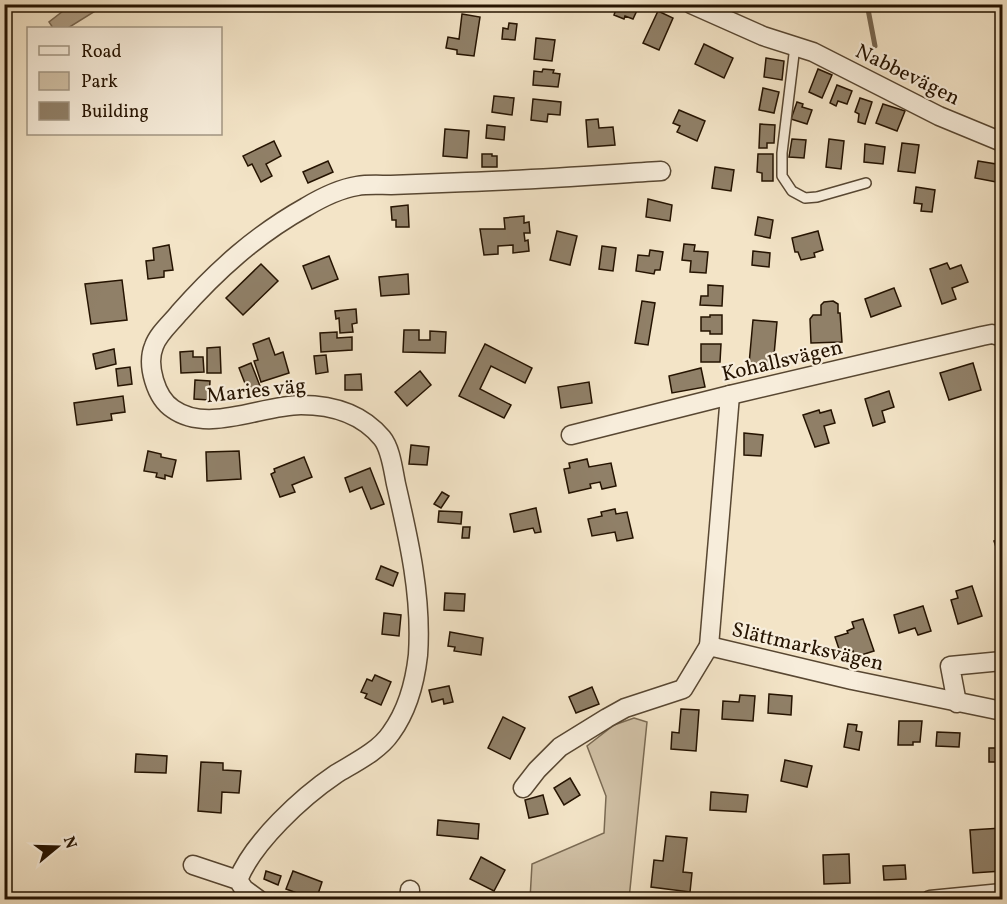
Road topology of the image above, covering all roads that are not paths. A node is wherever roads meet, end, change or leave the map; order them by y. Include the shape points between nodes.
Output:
1 (691, 4) edge
2 (795, 46) junction
3 (1002, 142) edge
4 (661, 171) dead end
5 (866, 183) dead end
6 (1002, 338) edge
7 (730, 395) junction
8 (571, 435) dead end
9 (709, 646) junction
10 (1002, 661) edge
11 (957, 703) junction
12 (1002, 711) edge
13 (523, 788) dead end
14 (193, 865) dead end
15 (238, 880) junction
16 (1002, 893) edge
17 (259, 900) edge
18 (930, 900) edge

1 - 2 street, Nabbevägen
2 - 3 street, Nabbevägen
2 - 5 lane via 782,176 792,191 805,198
4 - 15 street, Maries väg via 355,186 323,197 247,245 197,292 154,345 151,360 160,395 172,409 197,419 300,405 342,410 356,416 384,440 414,565 418,609 415,676 391,735 331,778 264,838
6 - 7 street, Kohallsvägen via 982,336
7 - 8 street, Kohallsvägen
7 - 9 street
9 - 11 street, Slättmarksvägen
9 - 13 street, Slättmarksvägen via 683,689 625,708 560,747
10 - 11 street via 950,666
11 - 12 street, Slättmarksvägen
14 - 15 street
15 - 17 street
16 - 18 street

